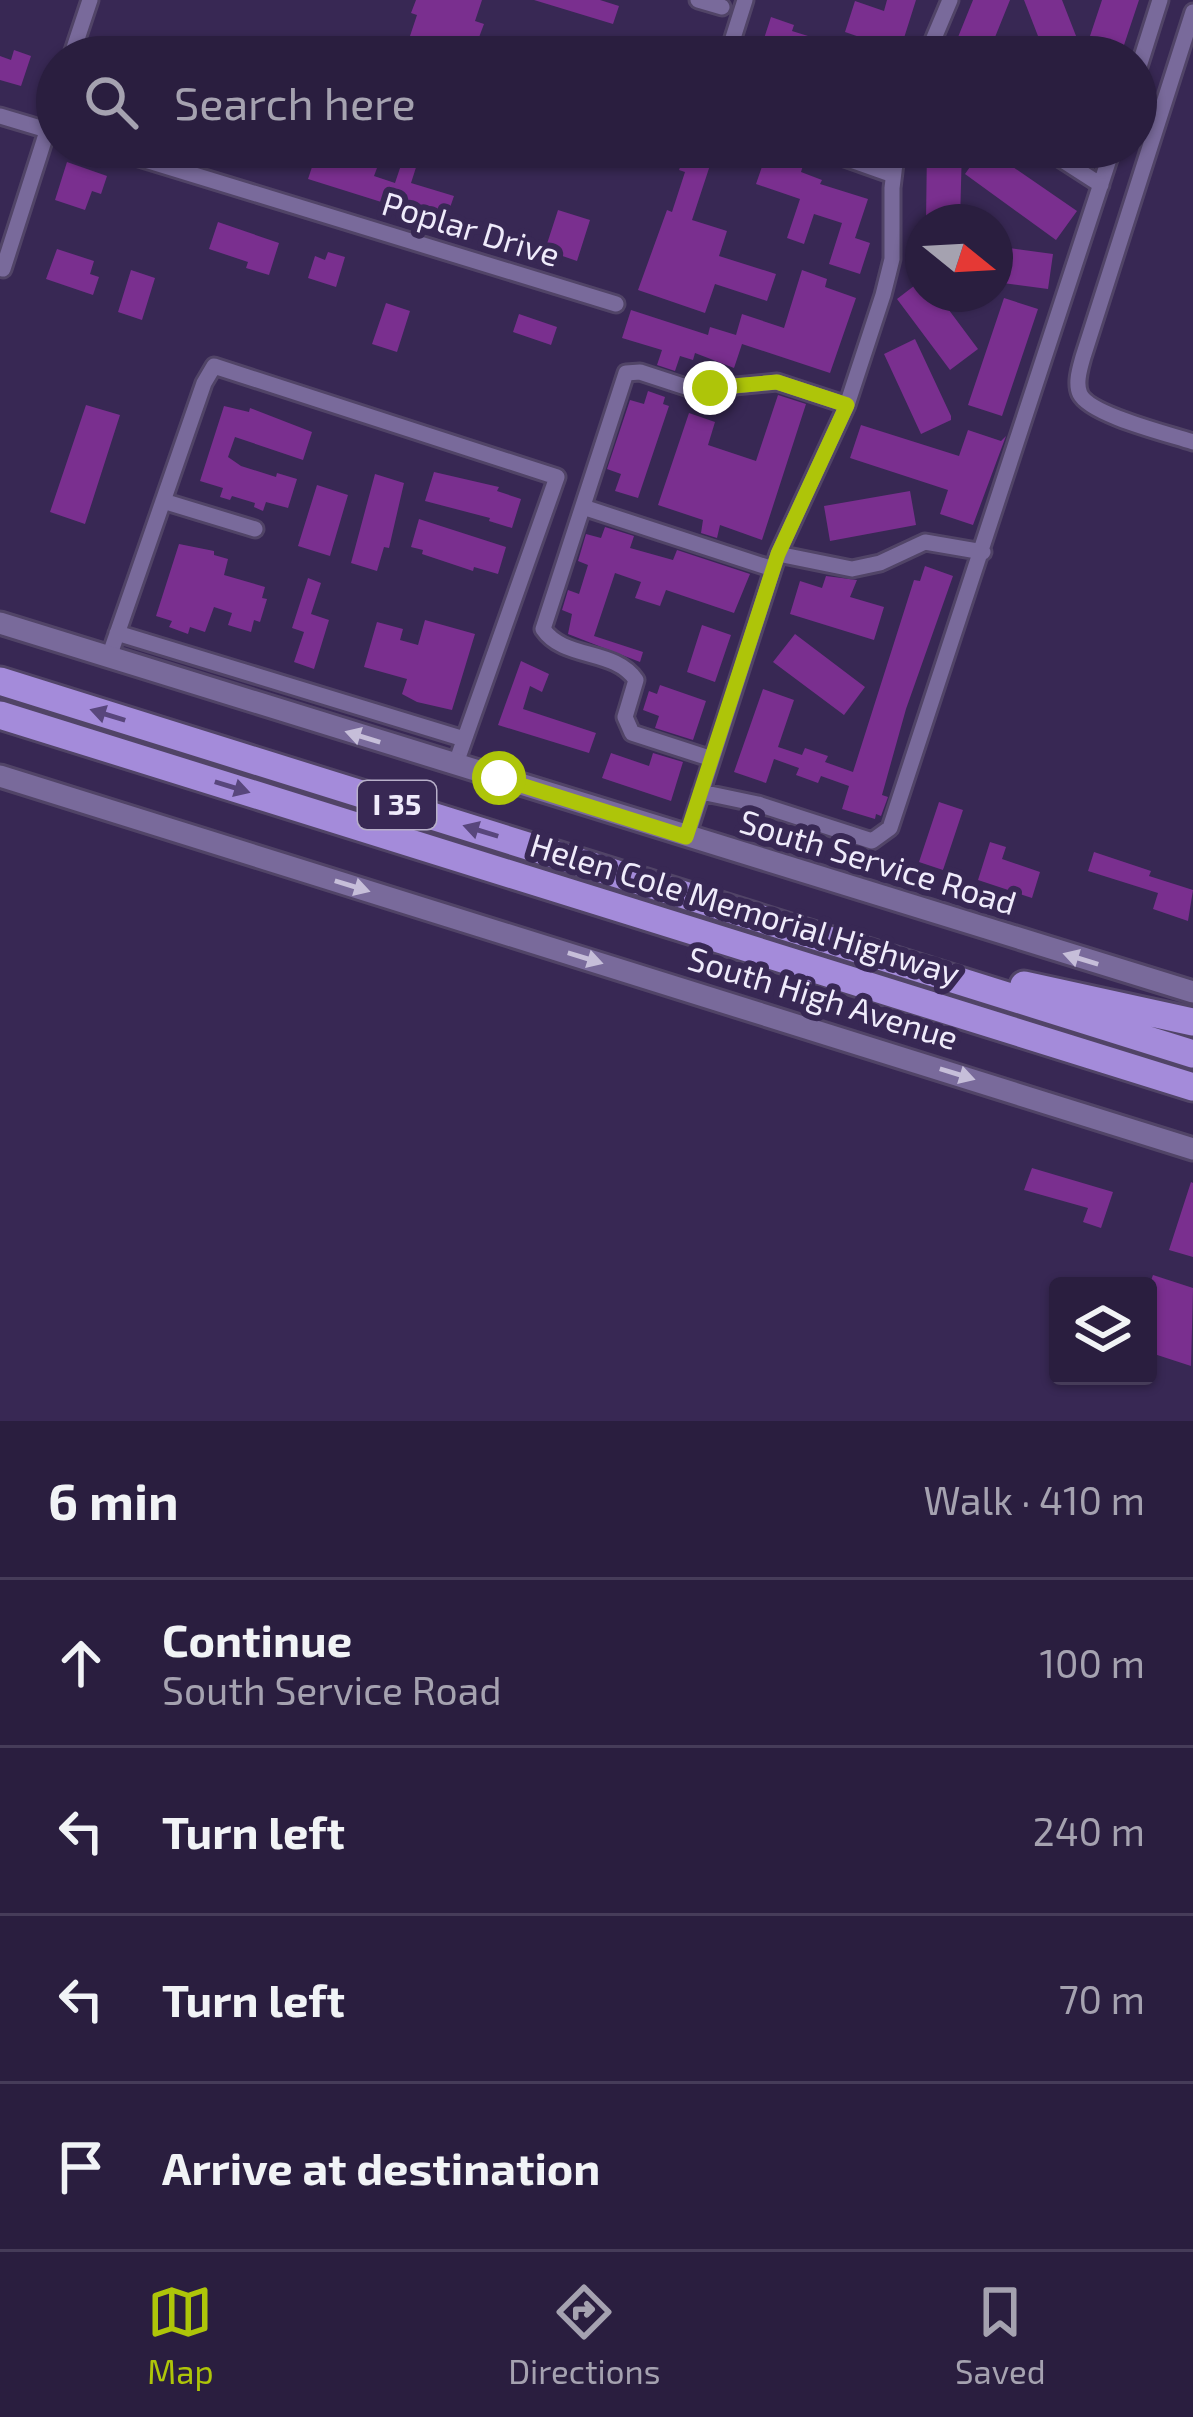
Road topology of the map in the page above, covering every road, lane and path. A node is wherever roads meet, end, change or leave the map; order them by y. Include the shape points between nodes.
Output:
1 (90, 0) edge
2 (698, 0) edge
3 (745, 0) edge
4 (950, 0) edge
5 (1160, 0) edge
6 (722, 7) dead end
7 (1193, 12) edge
8 (78, 36) edge
9 (734, 36) edge
10 (935, 36) edge
11 (1149, 36) edge
12 (0, 116) edge
13 (1157, 125) edge
14 (36, 127) edge
15 (39, 168) edge
16 (172, 168) edge
17 (873, 168) edge
18 (894, 168) edge
19 (1075, 168) edge
20 (1106, 168) edge
21 (1143, 168) edge
22 (893, 175) junction
23 (1101, 185) junction
24 (3, 269) dead end
25 (616, 304) dead end
26 (847, 405) junction
27 (1193, 442) edge
28 (163, 501) junction
29 (583, 507) junction
30 (255, 530) dead end
31 (983, 552) junction
32 (776, 562) junction
33 (0, 623) edge
34 (117, 633) junction
35 (109, 657) junction
36 (0, 681) edge
37 (0, 715) edge
38 (464, 739) junction
39 (712, 759) junction
40 (465, 769) junction
41 (0, 776) edge
42 (701, 792) junction
43 (686, 837) junction
44 (896, 960) junction
45 (1193, 992) edge
46 (1193, 1022) edge
47 (1193, 1054) edge
48 (1154, 1075) junction
49 (1193, 1088) edge
50 (1193, 1101) edge
51 (1193, 1149) edge

1 - 8 street
2 - 6 street
3 - 9 street
4 - 10 street
5 - 11 street
7 - 13 street
12 - 14 street
15 - 24 street
16 - 25 street, Poplar Drive
17 - 22 street
18 - 22 street
19 - 23 street
20 - 23 street
21 - 27 street via 1078,386 1096,408
22 - 26 street via 890,269
23 - 31 street
26 - 29 street via 777,382 695,390 626,373
26 - 32 street
28 - 30 street
28 - 34 street
28 - 38 street via 214,366 557,477
29 - 32 street
29 - 39 street via 543,629 551,641 626,665 636,680 625,717 632,733
31 - 32 street via 925,542 851,569
31 - 42 street via 897,812 880,837
32 - 39 street
33 - 35 main road, South Service Road
34 - 35 street
34 - 38 street
40 -> 35 main road, South Service Road
44 -> 36 highway, Helen Cole Memorial Highway / I 35
37 -> 48 highway, Helen Cole Memorial Highway / I 35
38 - 40 street
39 - 42 street
40 - 43 main road, South Service Road
41 -> 51 main road, South High Avenue
42 - 43 street
45 -> 43 main road, South Service Road
44 - 46 highway
44 - 47 highway, Helen Cole Memorial Highway / I 35
48 - 49 highway, Helen Cole Memorial Highway / I 35
48 - 50 highway

